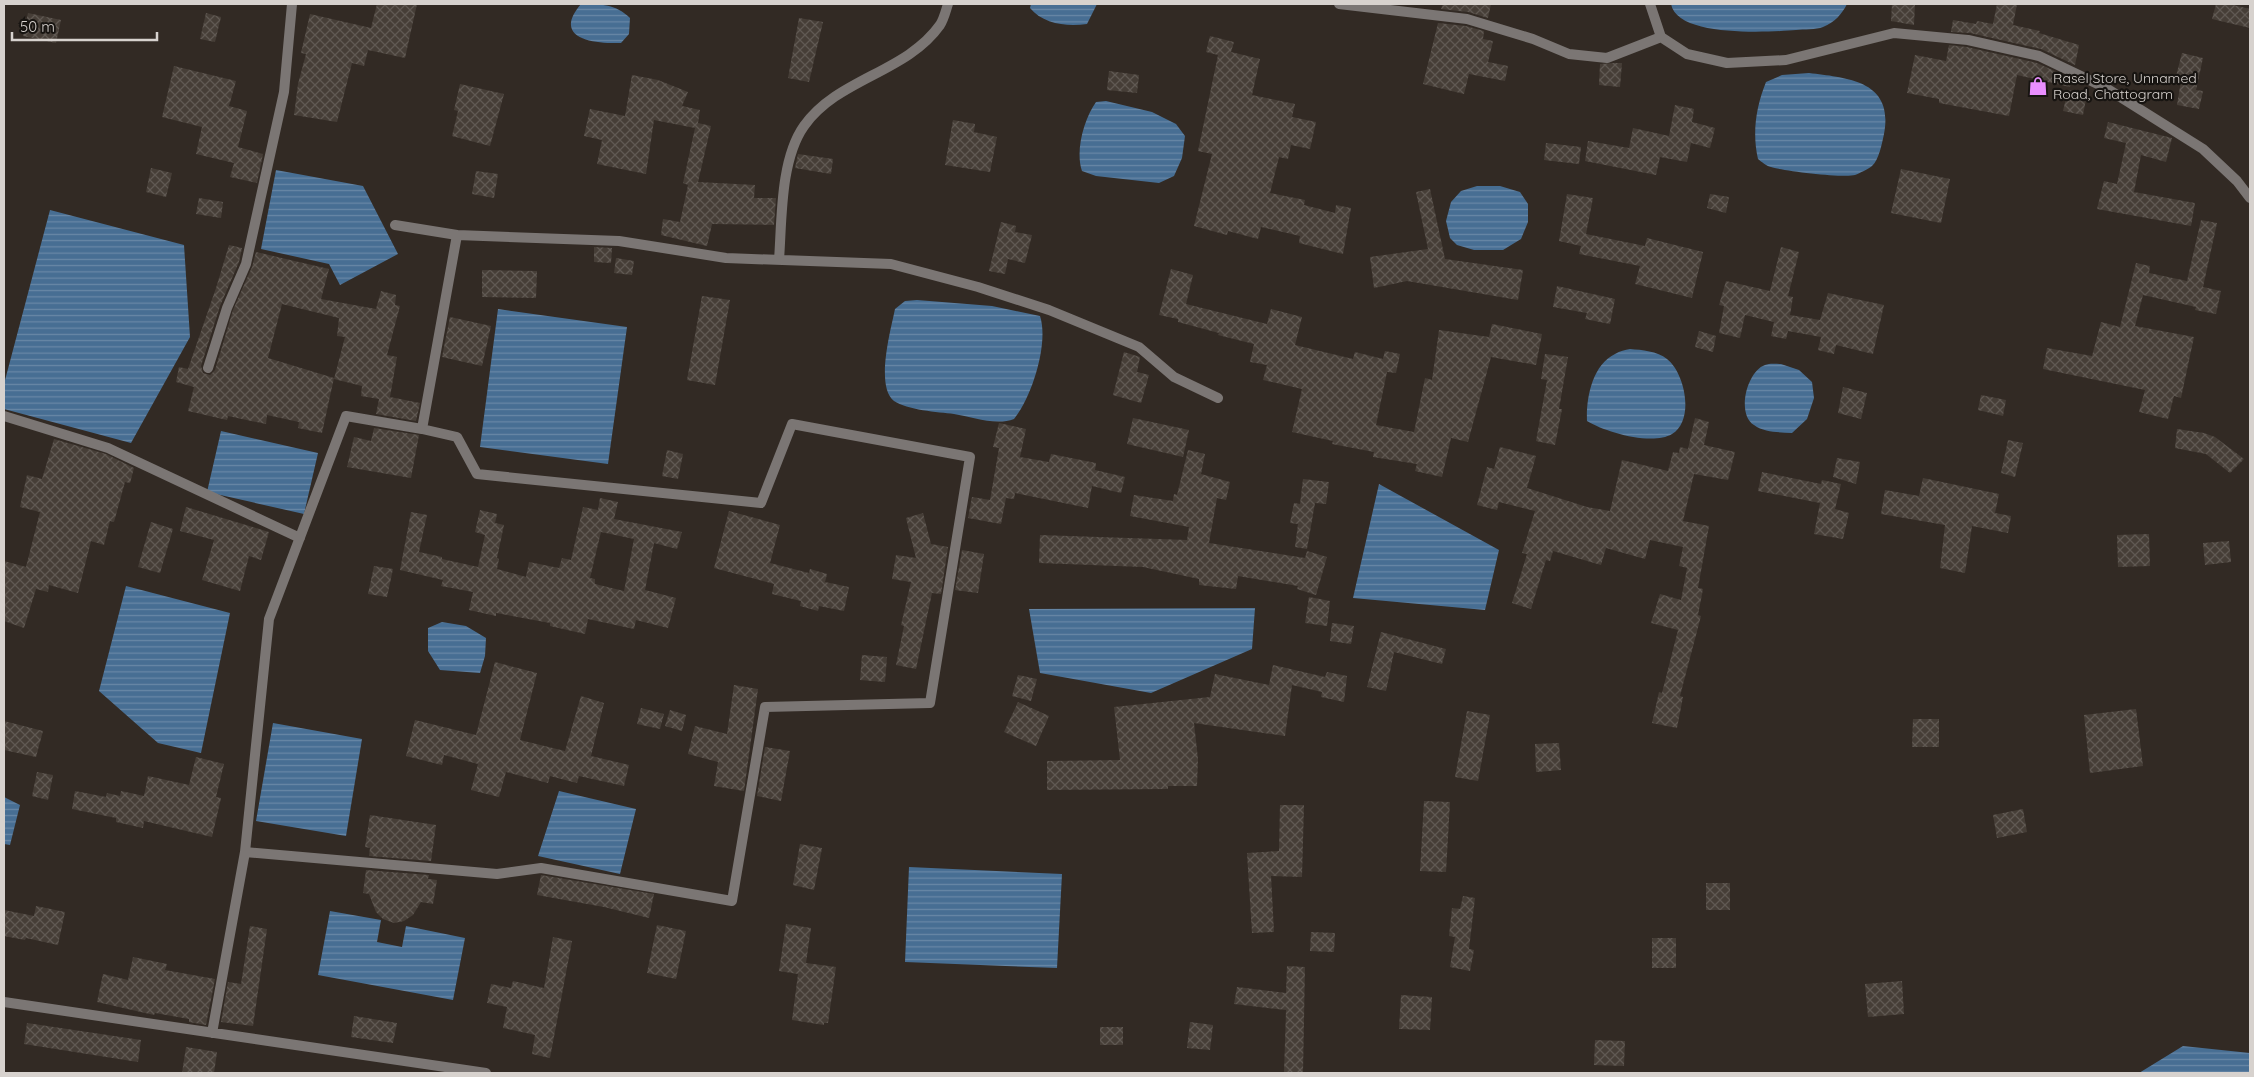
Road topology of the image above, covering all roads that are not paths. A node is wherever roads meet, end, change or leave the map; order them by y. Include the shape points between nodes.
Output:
1 (292, 4) edge
2 (948, 4) edge
3 (1339, 4) edge
4 (1650, 4) edge
5 (1661, 37) junction
6 (2250, 198) edge
7 (395, 225) dead end
8 (457, 235) junction
9 (779, 260) junction
10 (208, 368) dead end
11 (1218, 398) dead end
12 (4, 416) edge
13 (422, 429) junction
14 (300, 538) junction
15 (245, 852) junction
16 (4, 1002) edge
17 (212, 1033) junction
18 (486, 1073) edge

1 - 10 street via 284,92 248,254
2 - 9 street via 940,24 909,55 828,100 803,127 790,154
3 - 5 street via 1467,19 1533,39 1569,54 1607,58
4 - 5 street
5 - 6 street via 1687,54 1727,63 1786,60 1894,33 1968,40 2039,56 2106,88 2203,149
7 - 8 street
8 - 9 street via 619,241 726,258
8 - 13 street
9 - 11 street via 890,264 978,287 1049,310 1139,346 1174,377
12 - 14 street via 108,448
13 - 14 street via 346,416
13 - 15 street via 457,436 477,474 761,503 792,424 970,457 930,704 765,707 732,901 541,868 497,874
14 - 15 street via 269,619
15 - 17 street
16 - 17 street
17 - 18 street

